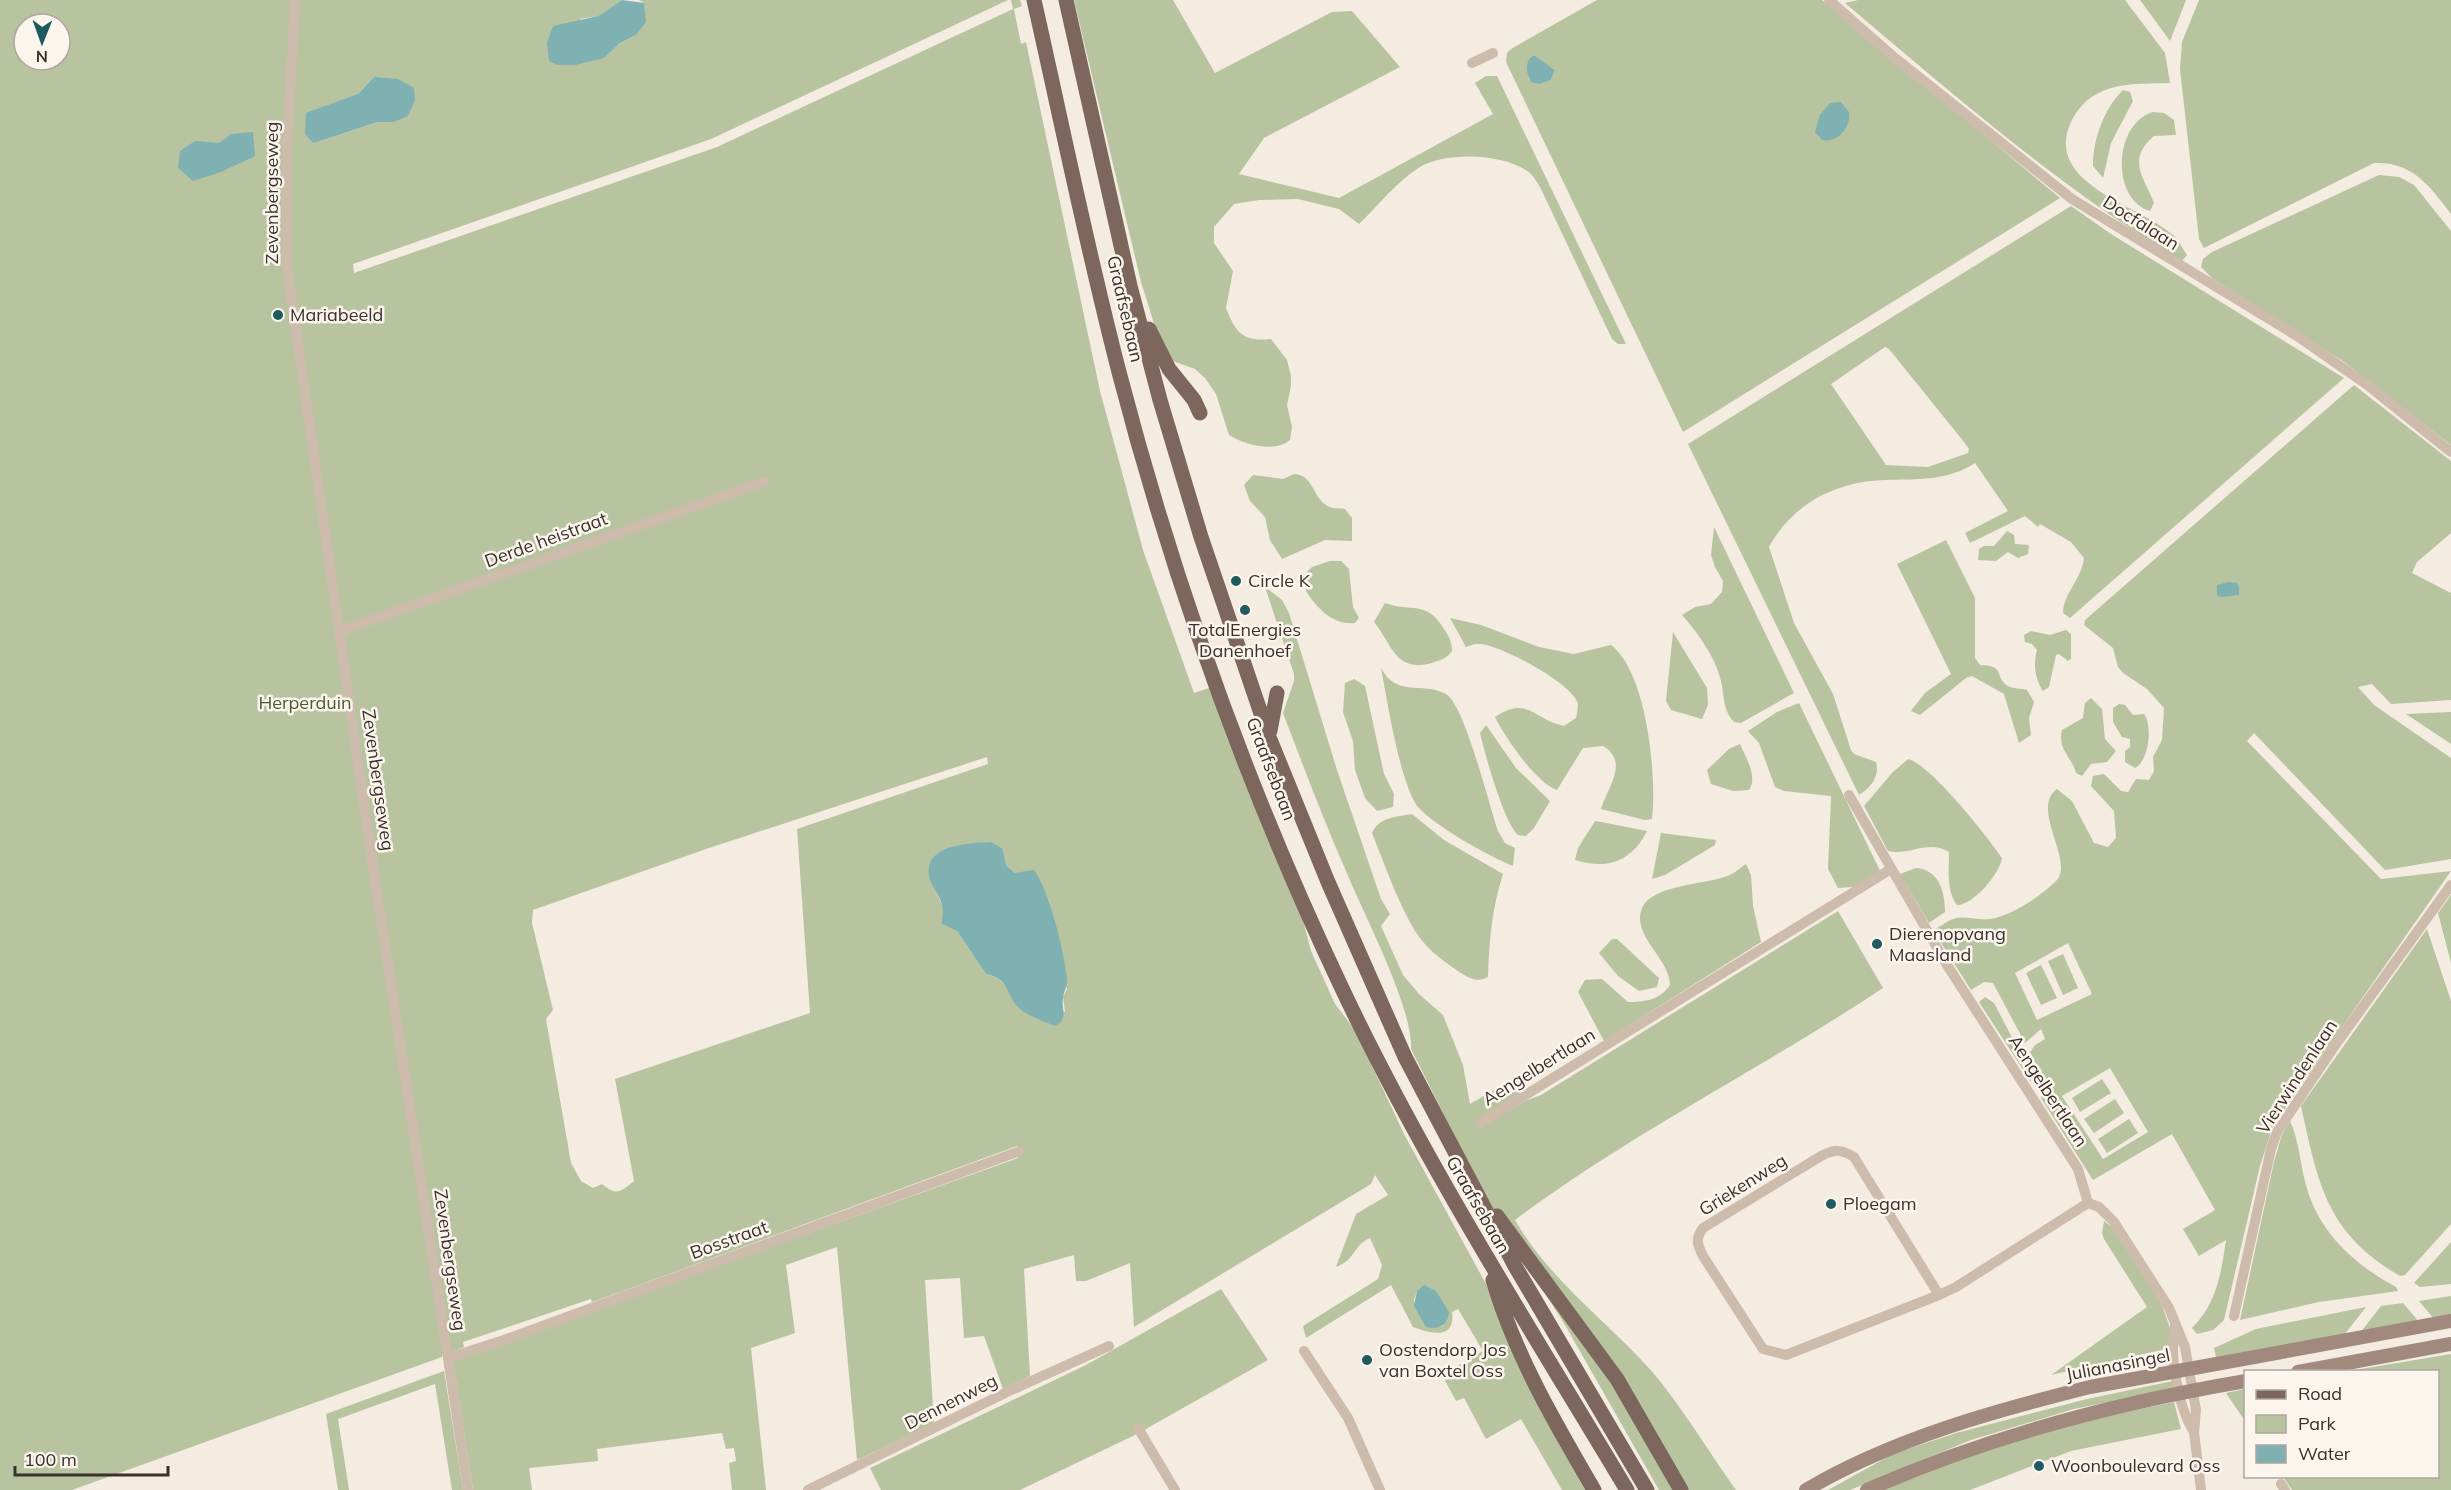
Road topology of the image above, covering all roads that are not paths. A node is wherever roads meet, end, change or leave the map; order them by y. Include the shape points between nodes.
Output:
1 (295, 0) edge
2 (1034, 0) edge
3 (1066, 0) edge
4 (1829, 0) edge
5 (1493, 53) dead end
6 (1472, 63) dead end
7 (1130, 286) junction
8 (1200, 413) dead end
9 (2451, 452) edge
10 (764, 482) dead end
11 (340, 631) junction
12 (1276, 693) dead end
13 (1269, 736) junction
14 (1850, 795) dead end
15 (1892, 869) junction
16 (2451, 885) edge
17 (1480, 1123) dead end
18 (1020, 1151) dead end
19 (1470, 1181) junction
20 (2088, 1203) junction
21 (1486, 1259) junction
22 (1939, 1295) junction
23 (2234, 1316) dead end
24 (2451, 1321) edge
25 (2451, 1344) edge
26 (1109, 1346) dead end
27 (1304, 1351) dead end
28 (448, 1358) junction
29 (2304, 1370) edge
30 (2183, 1371) junction
31 (2244, 1381) edge
32 (2186, 1391) junction
33 (1138, 1428) dead end
34 (468, 1490) edge
35 (808, 1490) edge
36 (1175, 1490) edge
37 (1380, 1490) edge
38 (1594, 1490) edge
39 (1627, 1490) edge
40 (1647, 1490) edge
41 (1681, 1490) edge
42 (1806, 1490) edge
43 (1868, 1490) edge
44 (2201, 1490) edge

1 - 11 street, Zevenbergseweg via 287,148 287,267
2 - 21 main road, Graafsebaan via 1119,371 1148,474 1218,687 1264,808 1338,981 1406,1117
3 - 7 main road, Graafsebaan
4 - 9 street, Docfalaan via 1895,58 2072,199 2296,336 2370,387
5 - 6 street
7 - 8 main road via 1159,351
7 - 13 main road, Graafsebaan via 1201,537
10 - 11 street, Derde heistraat
11 - 28 street, Zevenbergseweg
12 - 13 main road
13 - 19 main road, Graafsebaan via 1405,1057
14 - 15 street, Aengelbertlaan
15 - 17 street, Aengelbertlaan
15 - 20 street, Aengelbertlaan via 1961,988 2079,1169
16 - 23 street, Vierwindenlaan via 2277,1132
18 - 28 street, Bosstraat
19 - 40 main road, Graafsebaan via 1539,1310
19 - 41 main road via 1617,1379
20 - 22 street, Griekenweg
20 - 30 street via 2114,1221 2169,1308 2175,1325 2174,1350
21 - 38 main road via 1514,1338 1552,1418
21 - 39 main road, Graafsebaan
22 - 22 street, Griekenweg via 1786,1355 1772,1354 1753,1336 1697,1246 1697,1236 1703,1228 1821,1156 1842,1150 1854,1156
24 - 30 main road, Julianasingel
25 - 29 main road
26 - 35 street, Dennenweg
27 - 37 street via 1348,1418
28 - 34 street, Zevenbergseweg
30 - 32 street
30 - 42 main road, Julianasingel via 2090,1387 1991,1414 1891,1449
31 - 32 main road
32 - 43 main road via 1998,1438
32 - 44 street via 2183,1411 2194,1432
33 - 36 street

